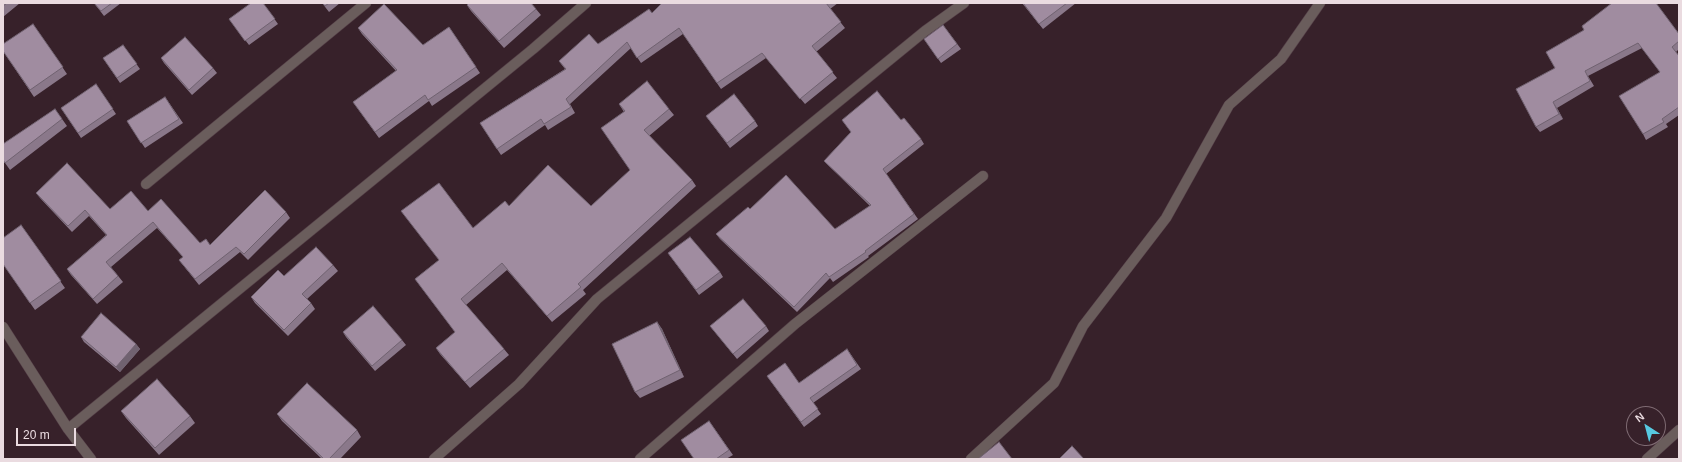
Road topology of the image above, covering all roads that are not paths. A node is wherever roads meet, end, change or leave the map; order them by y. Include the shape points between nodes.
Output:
1 (366, 3) edge
2 (586, 3) edge
3 (964, 3) edge
4 (1320, 3) edge
5 (983, 176) dead end
6 (146, 184) dead end
7 (3, 327) edge
8 (68, 429) junction
9 (1679, 430) edge
10 (91, 459) edge
11 (434, 459) edge
12 (640, 459) edge
13 (971, 459) edge
14 (1647, 459) edge

1 - 6 street
2 - 8 street
3 - 11 street via 597,299 519,384
4 - 13 street via 1281,59 1229,105 1166,218 1084,326 1054,382
5 - 12 street via 794,324
7 - 8 street
8 - 10 street
9 - 14 street

